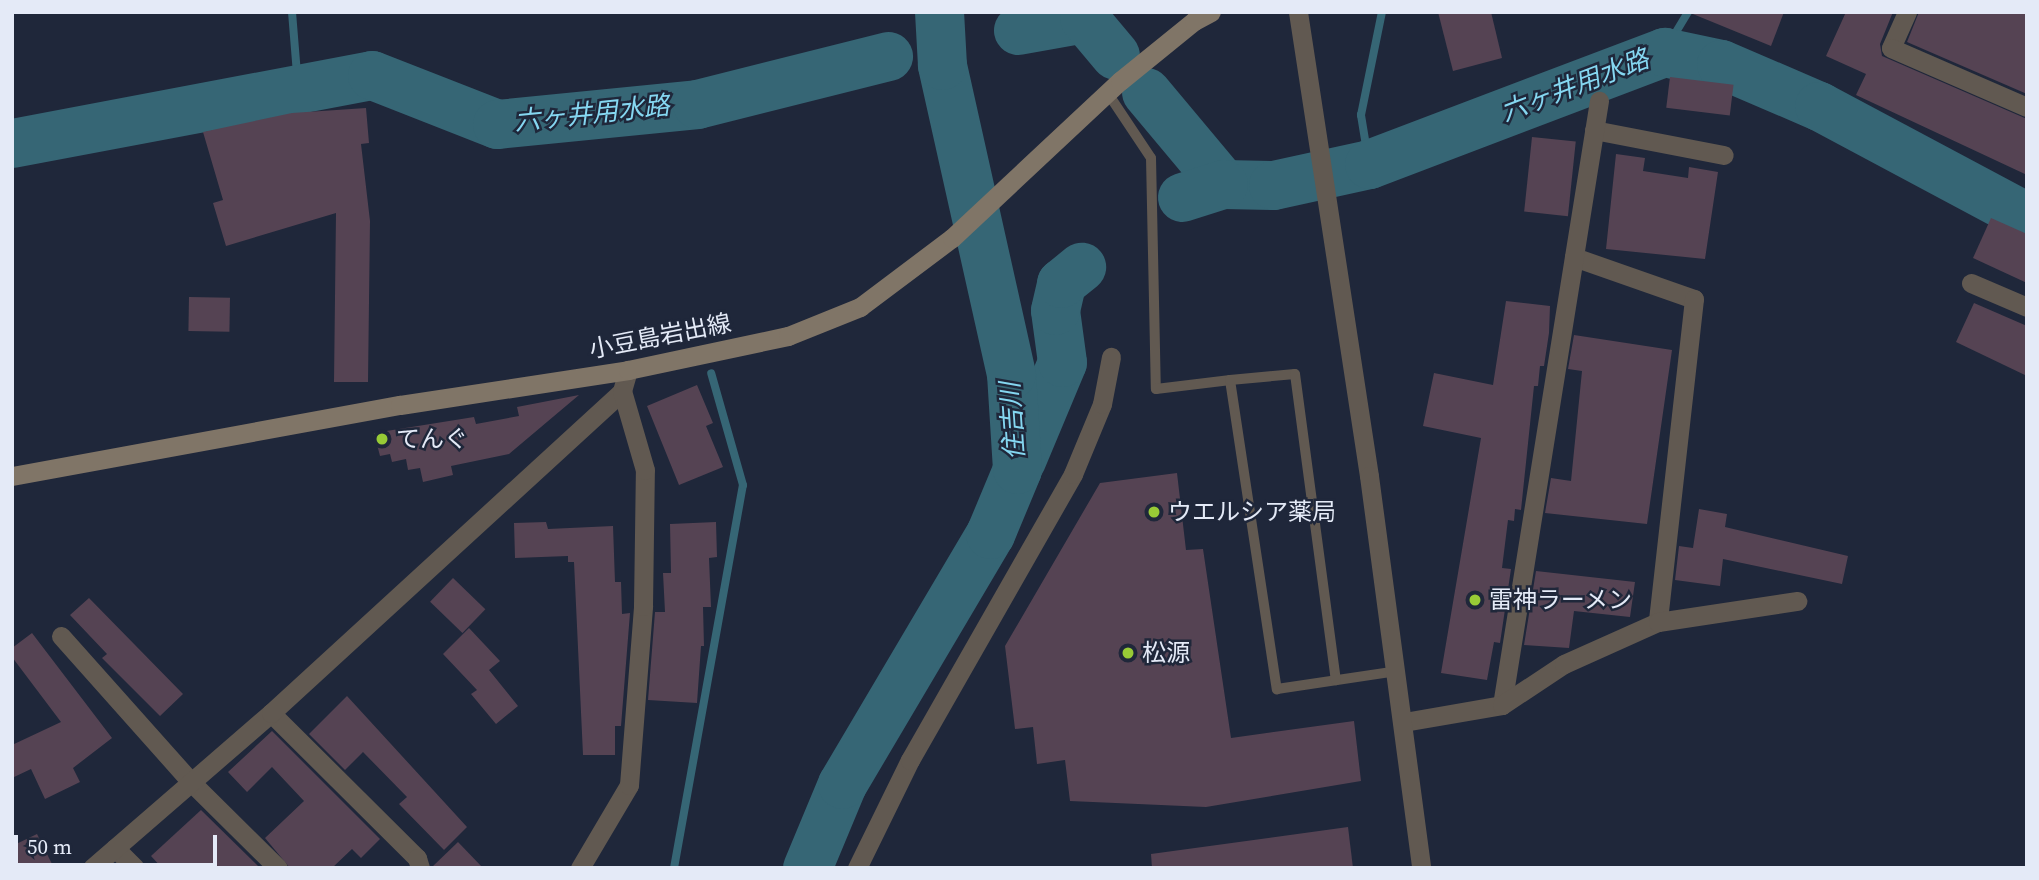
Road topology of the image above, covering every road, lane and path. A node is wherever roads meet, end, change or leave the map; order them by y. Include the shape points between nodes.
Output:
1 (1211, 12) edge
2 (1298, 12) edge
3 (1906, 12) edge
4 (1108, 92) junction
5 (1599, 101) dead end
6 (2027, 107) edge
7 (1594, 130) junction
8 (1724, 155) dead end
9 (1574, 257) junction
10 (1971, 283) dead end
11 (2027, 307) edge
12 (1111, 357) dead end
13 (628, 370) junction
14 (1230, 380) junction
15 (622, 391) junction
16 (12, 476) edge
17 (1797, 600) dead end
18 (1658, 622) junction
19 (61, 636) dead end
20 (1397, 671) junction
21 (1336, 680) junction
22 (1502, 705) junction
23 (271, 713) junction
24 (1404, 722) junction
25 (191, 782) junction
26 (115, 848) junction
27 (92, 868) edge
28 (135, 868) edge
29 (278, 868) edge
30 (420, 868) edge
31 (580, 868) edge
32 (857, 868) edge
33 (1421, 868) edge

1 - 4 main road, 小豆島岩出線
2 - 20 street
3 - 6 street via 1891,48
4 - 13 main road, 小豆島岩出線 via 952,237 848,312 788,336
4 - 14 lane via 1152,158 1156,389
5 - 7 street
7 - 8 street
7 - 9 street
9 - 18 street via 1694,299
9 - 22 street
10 - 11 street
12 - 32 street via 1102,404 1073,474 910,760
13 - 15 street
13 - 16 main road, 小豆島岩出線 via 400,405
14 - 21 lane via 1277,689
14 - 21 lane via 1295,374
15 - 23 street
15 - 31 street via 645,470 643,606 629,785
17 - 18 street
18 - 22 street via 1564,664
19 - 25 street
20 - 21 lane
20 - 24 street
22 - 24 street
23 - 25 street
23 - 30 street via 417,858
24 - 33 street
25 - 26 street
25 - 29 street
26 - 27 street
26 - 28 street

